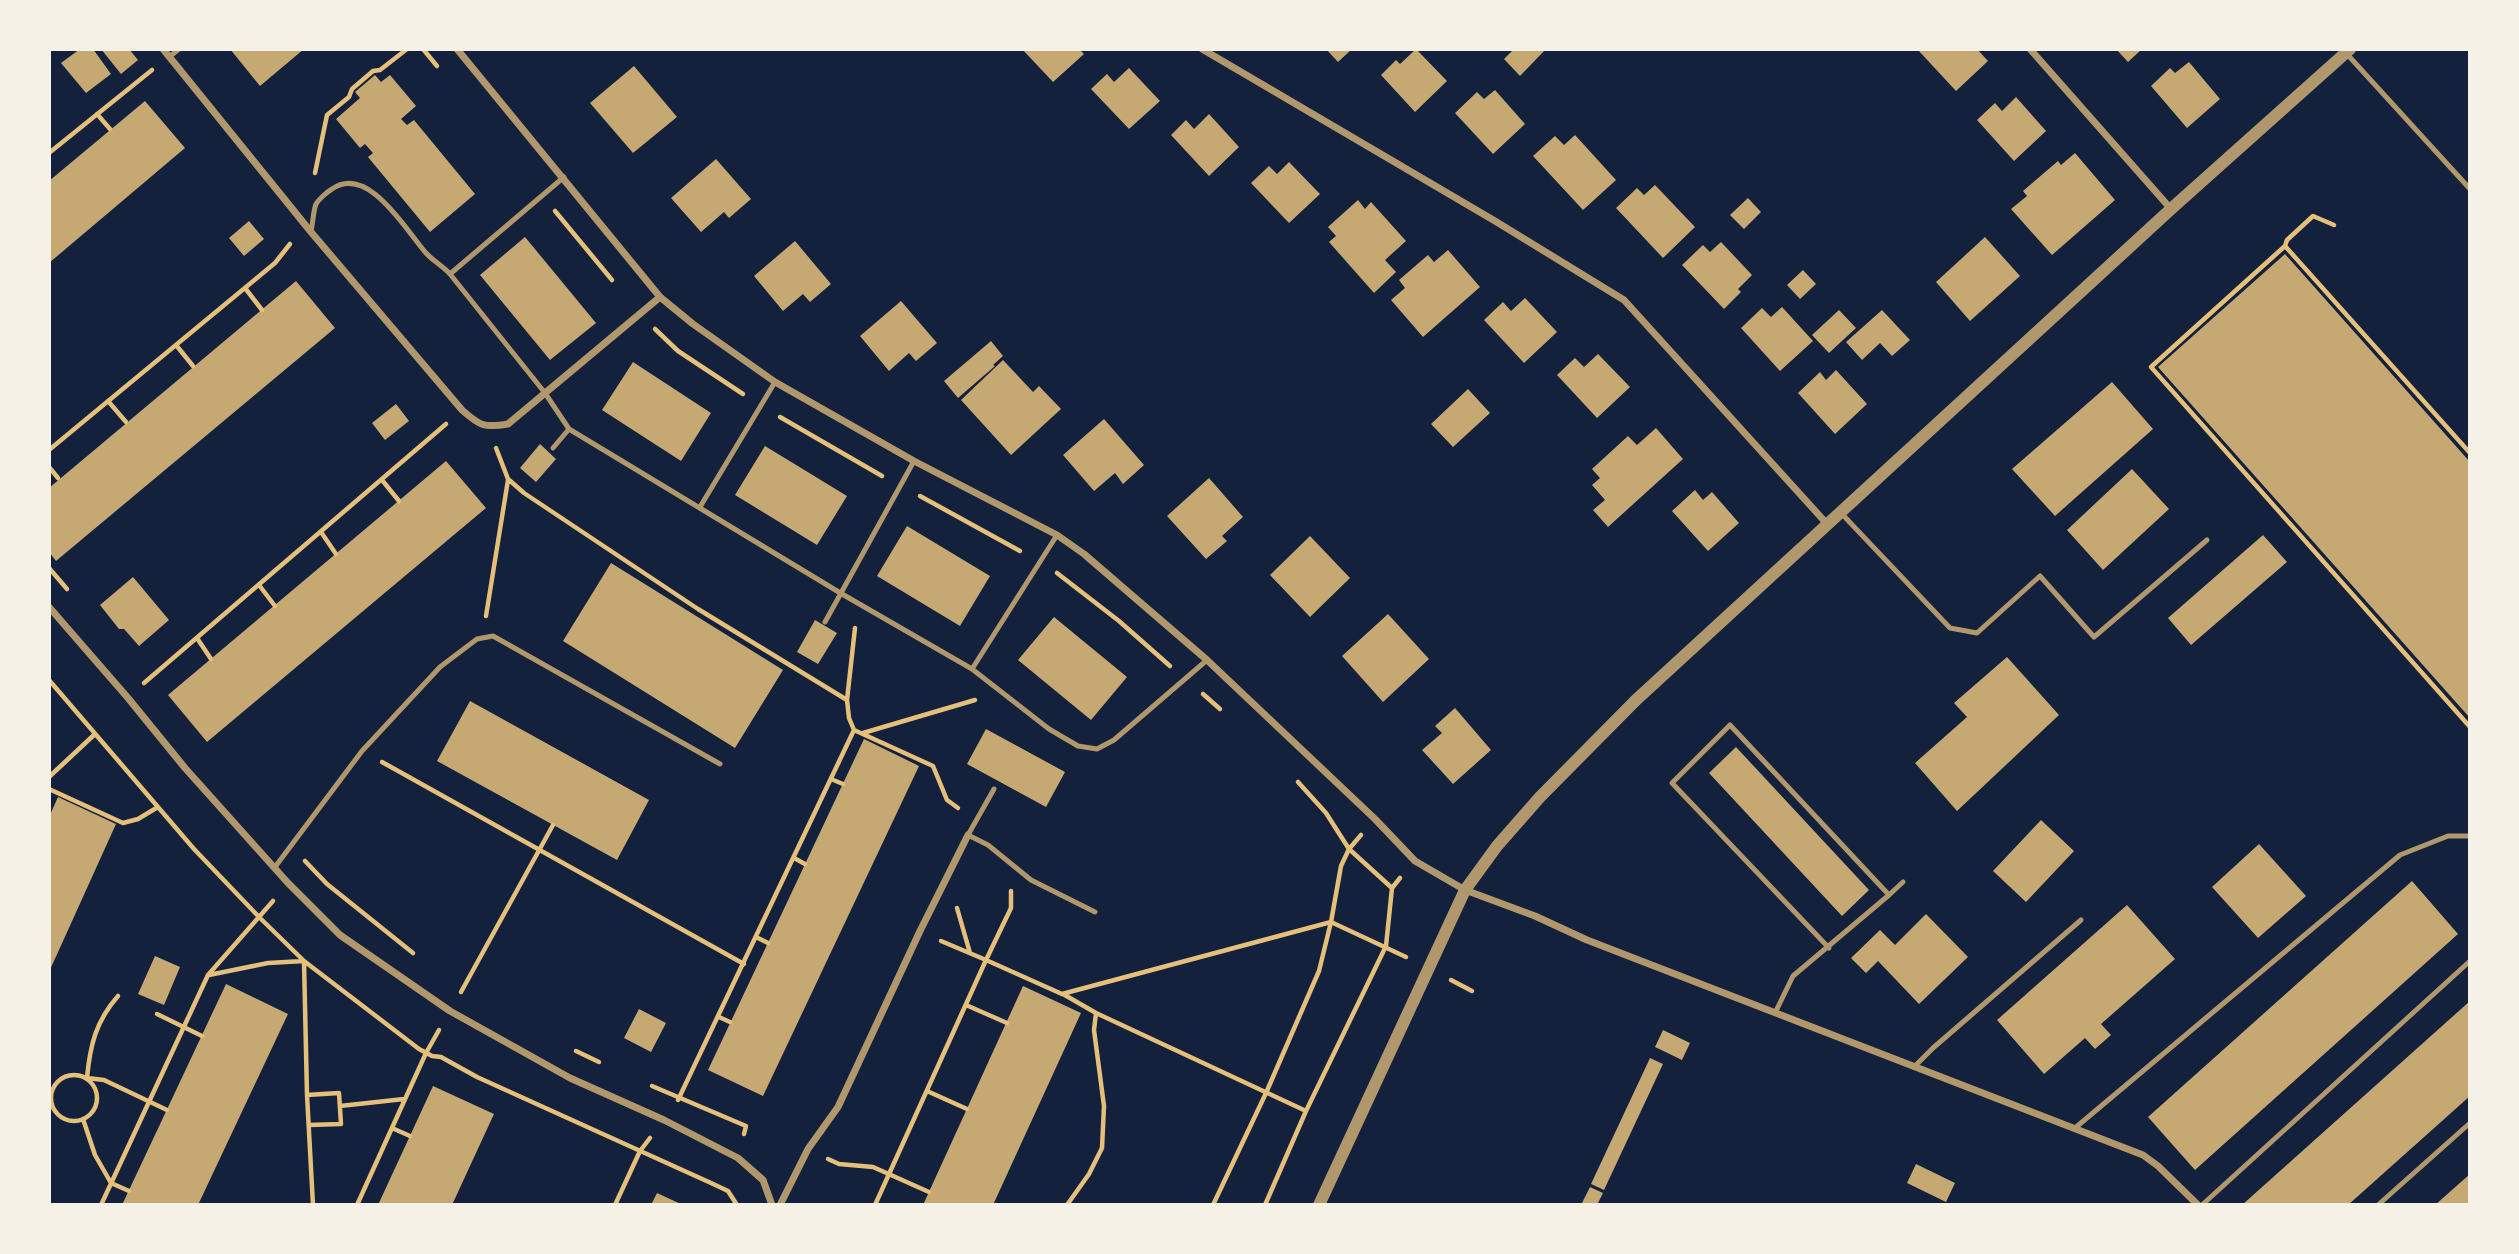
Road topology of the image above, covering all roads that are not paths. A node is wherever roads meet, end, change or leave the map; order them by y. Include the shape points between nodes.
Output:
1 (163, 49) edge
2 (179, 49) edge
3 (457, 49) edge
4 (1202, 49) edge
5 (2030, 49) edge
6 (2348, 51) edge
7 (169, 57) junction
8 (564, 177) junction
9 (2470, 189) edge
10 (2171, 209) junction
11 (311, 232) junction
12 (450, 274) junction
13 (660, 297) junction
14 (775, 382) junction
15 (545, 393) junction
16 (569, 429) junction
17 (553, 448) dead end
18 (914, 461) junction
19 (700, 508) junction
20 (1841, 513) junction
21 (1828, 524) junction
22 (1057, 535) junction
23 (2207, 540) dead end
24 (842, 594) junction
25 (49, 607) edge
26 (825, 622) dead end
27 (1207, 660) junction
28 (972, 669) junction
29 (720, 764) dead end
30 (994, 789) dead end
31 (2470, 830) edge
32 (968, 835) junction
33 (2462, 836) junction
34 (2470, 836) edge
35 (275, 867) junction
36 (1903, 882) dead end
37 (1465, 890) junction
38 (1889, 895) junction
39 (1095, 912) dead end
40 (2081, 920) dead end
41 (1829, 948) junction
42 (2470, 961) edge
43 (1776, 1013) junction
44 (1914, 1067) junction
45 (2470, 1123) edge
46 (2075, 1128) junction
47 (772, 1205) edge
48 (780, 1205) edge
49 (1319, 1205) edge
50 (2200, 1205) edge
51 (2378, 1205) edge

1 - 7 street
2 - 7 lane
3 - 8 street
4 - 21 street via 1624,300
5 - 10 street
6 - 9 lane
6 - 10 street
7 - 11 street
8 - 12 lane
8 - 13 street
10 - 20 street
11 - 12 lane via 316,204 342,182 357,183 371,189 429,257
11 - 15 street via 475,422 489,428 508,424
12 - 15 lane
13 - 14 street
13 - 15 street
14 - 18 street
14 - 19 lane
15 - 16 lane
16 - 17 lane
16 - 19 lane
18 - 22 street
18 - 24 lane
19 - 24 lane
20 - 21 street
20 - 23 lane via 1950,628 1977,633 2040,576 2094,637
21 - 37 street via 1578,758 1497,846
22 - 27 street
22 - 28 lane
24 - 26 lane
24 - 28 lane
25 - 35 street
27 - 28 lane via 1115,740 1097,750 1077,746 1049,729
27 - 37 street via 1415,860
29 - 35 lane via 493,636 477,639 440,667 362,751
30 - 32 lane
31 - 33 lane
32 - 39 lane via 1031,880
32 - 48 street via 838,1107 808,1149
33 - 34 lane
33 - 46 lane via 2448,836 2400,855
35 - 47 street via 340,934 450,1011 570,1078 738,1158 762,1180
36 - 38 lane
37 - 43 street
37 - 49 street
38 - 41 lane
38 - 41 lane via 1730,725 1672,783
40 - 44 lane
41 - 43 lane via 1793,976
42 - 50 lane
43 - 44 street
44 - 46 street
45 - 51 lane
46 - 50 street via 2143,1155

